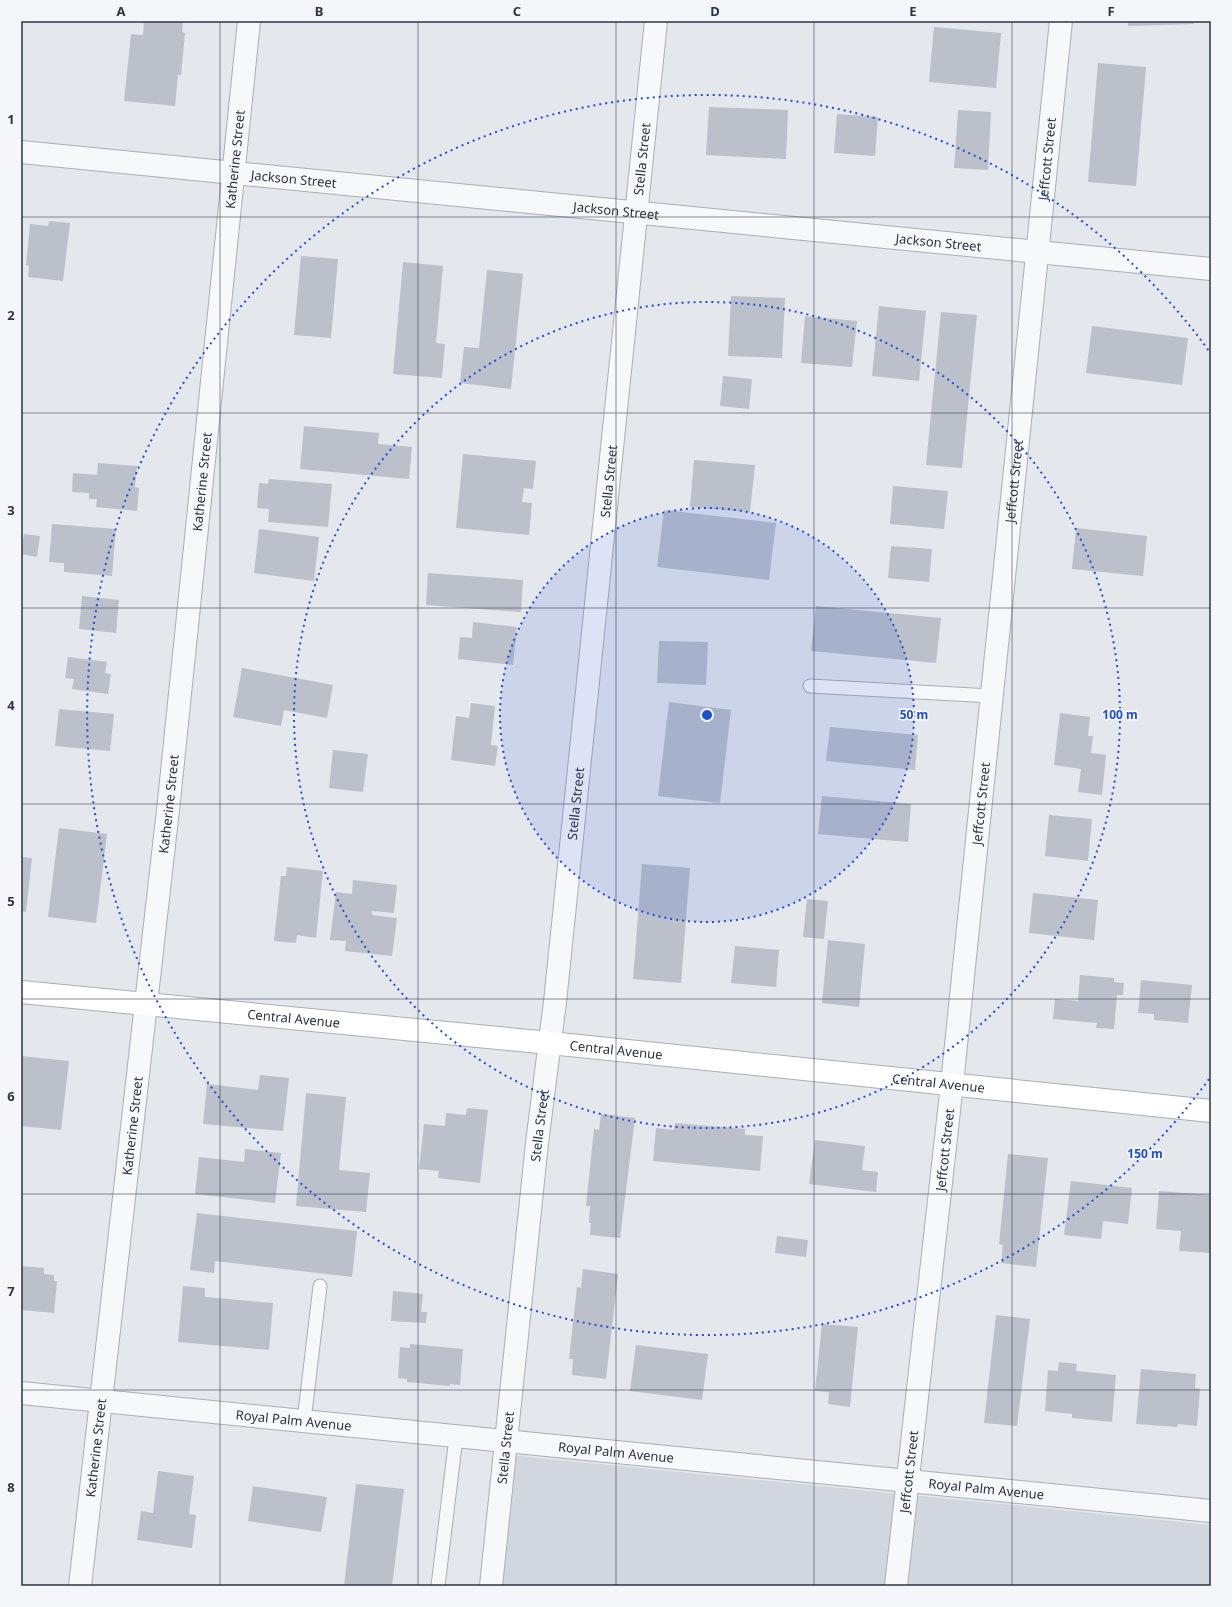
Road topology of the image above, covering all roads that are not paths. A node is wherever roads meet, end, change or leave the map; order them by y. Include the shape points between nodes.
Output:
1 (249, 21) edge
2 (656, 21) edge
3 (1061, 21) edge
4 (21, 152) edge
5 (233, 173) junction
6 (636, 212) junction
7 (1037, 252) junction
8 (1211, 269) edge
9 (810, 686) dead end
10 (991, 696) junction
11 (21, 992) edge
12 (145, 1004) junction
13 (550, 1043) junction
14 (952, 1084) junction
15 (1211, 1111) edge
16 (320, 1286) dead end
17 (21, 1393) edge
18 (100, 1401) junction
19 (304, 1421) junction
20 (456, 1437) junction
21 (506, 1442) junction
22 (907, 1481) junction
23 (1211, 1510) edge
24 (80, 1586) edge
25 (438, 1586) edge
26 (491, 1586) edge
27 (896, 1586) edge

1 - 5 street, Katherine Street
2 - 6 street, Stella Street
3 - 7 street, Jeffcott Street
4 - 5 street, Jackson Street
5 - 6 street, Jackson Street
5 - 12 street, Katherine Street via 169,801
6 - 7 street, Jackson Street
6 - 13 street, Stella Street
7 - 8 street, Jackson Street
7 - 10 street, Jeffcott Street
9 - 10 lane
10 - 14 street, Jeffcott Street
11 - 12 street, Central Avenue
12 - 13 street, Central Avenue
12 - 18 street, Katherine Street
13 - 14 street, Central Avenue
13 - 21 street, Stella Street
14 - 15 street, Central Avenue
14 - 22 street, Jeffcott Street
16 - 19 lane
17 - 18 street, Royal Palm Avenue
18 - 19 street, Royal Palm Avenue
18 - 24 street, Katherine Street
19 - 20 street, Royal Palm Avenue
20 - 21 street, Royal Palm Avenue
20 - 25 lane
21 - 22 street, Royal Palm Avenue
21 - 26 street, Stella Street
22 - 23 street, Royal Palm Avenue
22 - 27 street, Jeffcott Street

